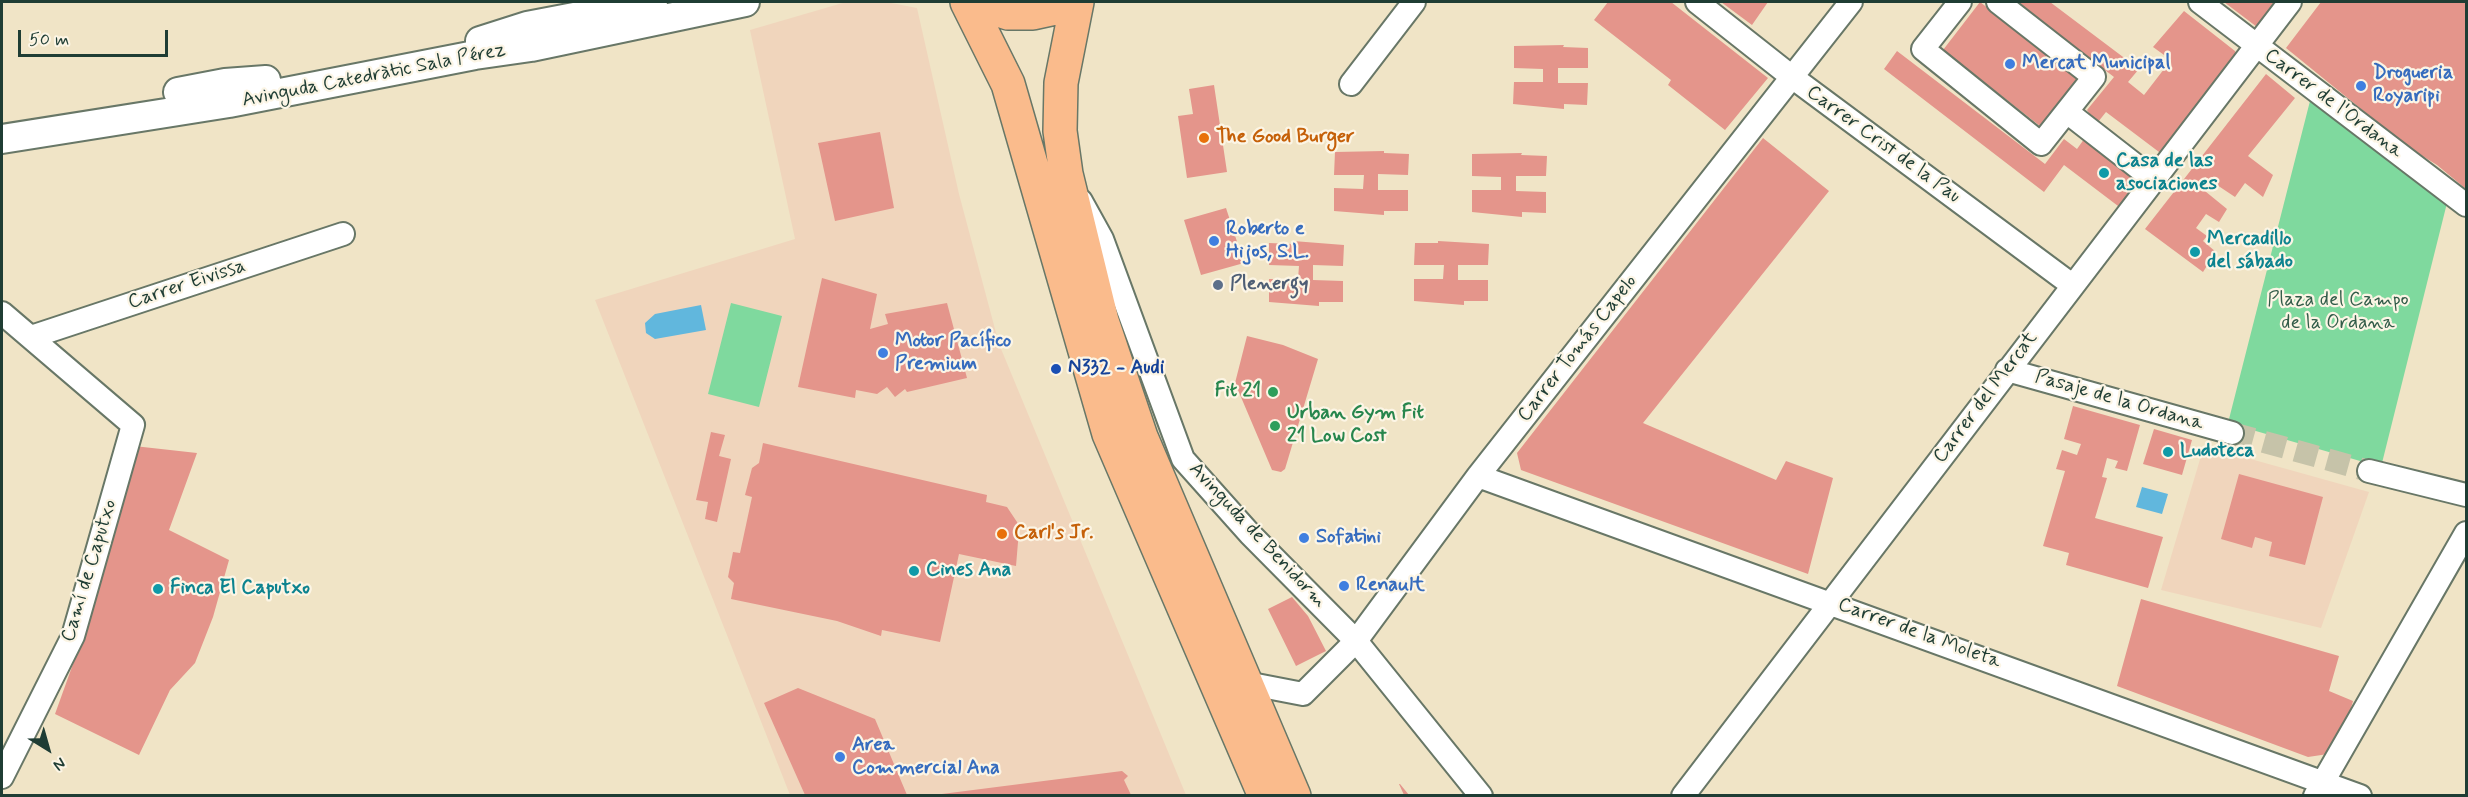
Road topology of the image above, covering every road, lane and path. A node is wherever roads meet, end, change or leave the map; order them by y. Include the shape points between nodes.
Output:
1 (653, 2) edge
2 (745, 2) edge
3 (967, 2) edge
4 (975, 2) edge
5 (1069, 2) edge
6 (1077, 2) edge
7 (1414, 2) edge
8 (1697, 2) edge
9 (1851, 2) edge
10 (1960, 2) edge
11 (1998, 2) edge
12 (2200, 2) edge
13 (2290, 2) edge
14 (2256, 45) junction
15 (1792, 77) junction
16 (1351, 84) dead end
17 (2067, 112) junction
18 (2, 127) edge
19 (2, 139) edge
20 (1066, 174) junction
21 (2153, 179) junction
22 (2466, 205) edge
23 (343, 234) dead end
24 (2072, 285) junction
25 (2, 313) edge
26 (31, 337) junction
27 (2007, 370) junction
28 (2232, 433) tunnel mouth
29 (2368, 471) tunnel mouth
30 (1478, 476) junction
31 (2466, 495) edge
32 (2466, 533) edge
33 (1829, 602) junction
34 (1356, 641) junction
35 (1246, 682) junction
36 (2, 777) edge
37 (2319, 788) edge
38 (1265, 795) edge
39 (1294, 795) edge
40 (1481, 795) edge
41 (1683, 795) edge
42 (2360, 795) edge

1 - 18 street, Avinguda Catedràtic Sala Pérez via 527,26 472,43 283,78 225,83
2 - 19 street, Avinguda Catedràtic Sala Pérez via 531,47 228,103
3 - 38 main road via 1008,84 1109,434
4 - 5 main road via 1008,13 1033,13
6 - 20 main road via 1060,95
7 - 16 street
8 - 15 street, Carrer Crist de la Pau
9 - 15 street, Carrer Tomás Capelo
10 - 17 street via 1923,50 2041,144
11 - 17 street via 2094,77
12 - 14 street, Carrer de l'Ordana
13 - 14 street, Carrer del Mercat
14 - 21 street, Carrer del Mercat
14 - 22 street, Carrer de l'Ordana
15 - 24 street, Carrer Crist de la Pau
15 - 30 street, Carrer Tomás Capelo
17 - 21 street
20 - 34 street, Avinguda de Benidorm via 1102,239 1183,459 1250,534
20 - 35 main road via 1102,321 1141,437
21 - 24 street, Carrer del Mercat
23 - 26 street, Carrer Eivissa
24 - 27 street, Carrer del Mercat
25 - 26 street
26 - 36 street, Camí de Caputxo via 133,425 73,636
27 - 28 street, Pasaje de la Ordana
27 - 33 street, Carrer del Mercat
29 - 31 street
30 - 33 street, Carrer de la Moleta
30 - 34 street, Carrer Tomás Capelo
32 - 37 street
33 - 37 street, Carrer de la Moleta
33 - 41 street, Carrer del Mercat
34 - 35 street, Carrer Tomás Capelo via 1304,694
34 - 40 street, Avinguda de Benidorm
35 - 39 main road
37 - 42 street, Carrer de la Moleta

